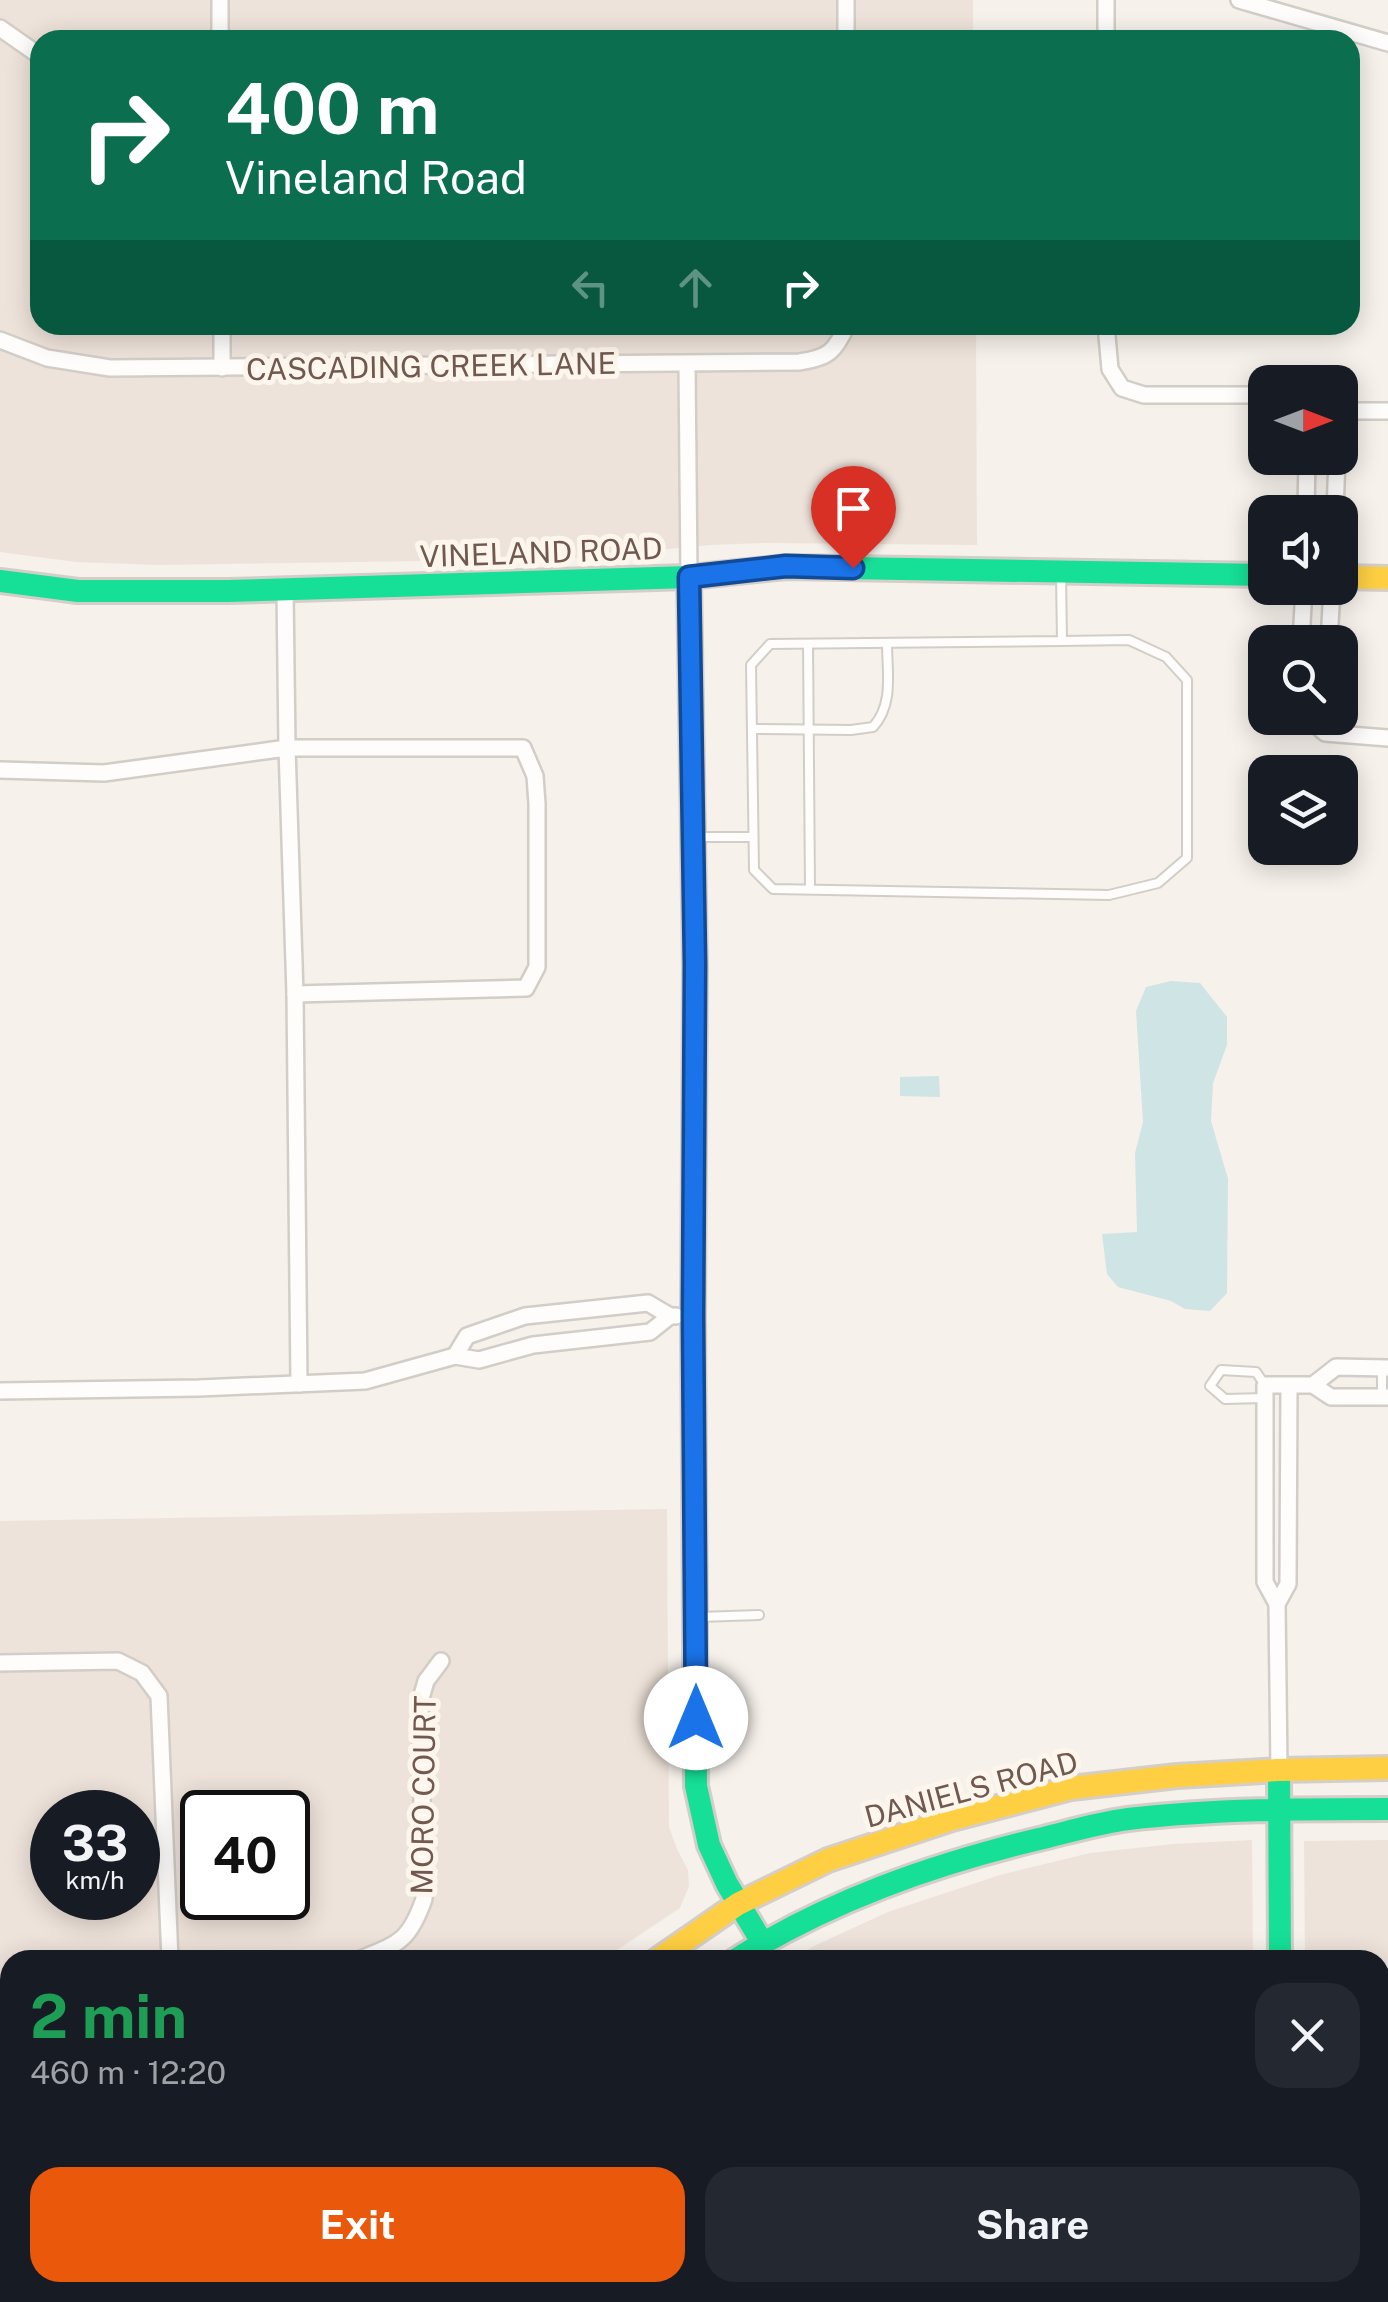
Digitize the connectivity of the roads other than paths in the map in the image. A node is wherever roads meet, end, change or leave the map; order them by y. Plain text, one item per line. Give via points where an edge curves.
1 (220, 0) edge
2 (846, 0) edge
3 (1106, 0) edge
4 (1238, 0) edge
5 (0, 28) edge
6 (220, 30) edge
7 (846, 30) edge
8 (1106, 30) edge
9 (1343, 30) edge
10 (1360, 35) edge
11 (1388, 43) edge
12 (30, 49) edge
13 (222, 335) edge
14 (843, 335) edge
15 (1107, 335) edge
16 (0, 340) edge
17 (687, 364) junction
18 (222, 368) junction
19 (1248, 395) edge
20 (1358, 411) edge
21 (1388, 412) edge
22 (1061, 571) junction
23 (1248, 575) edge
24 (689, 577) junction
25 (1358, 577) edge
26 (1388, 578) edge
27 (0, 581) edge
28 (285, 590) junction
29 (1062, 641) junction
30 (887, 643) junction
31 (808, 644) junction
32 (752, 729) junction
33 (808, 730) junction
34 (1342, 735) edge
35 (1388, 738) edge
36 (287, 748) junction
37 (0, 770) edge
38 (692, 837) junction
39 (753, 837) junction
40 (810, 889) junction
41 (295, 994) junction
42 (526, 1316) junction
43 (682, 1316) junction
44 (533, 1345) junction
45 (455, 1356) junction
46 (1385, 1368) edge
47 (299, 1384) junction
48 (1289, 1386) junction
49 (1314, 1386) junction
50 (0, 1390) edge
51 (1265, 1392) junction
52 (1385, 1397) edge
53 (1277, 1604) junction
54 (760, 1615) dead end
55 (695, 1617) junction
56 (441, 1661) dead end
57 (0, 1663) edge
58 (1388, 1768) edge
59 (1279, 1770) junction
60 (1388, 1809) edge
61 (1279, 1810) junction
62 (738, 1904) junction
63 (762, 1942) junction
64 (170, 1950) edge
65 (382, 1950) edge
66 (671, 1950) edge
67 (750, 1950) edge
68 (1280, 1950) edge

1 - 6 street
2 - 7 street
3 - 8 street
4 - 9 street
5 - 12 street
10 - 11 street
13 - 18 street
14 - 17 street, CASCADING CREEK LANE via 821,359
15 - 19 street via 1110,369 1122,388 1144,395
16 - 18 street, CASCADING CREEK LANE via 47,358 110,368
17 - 18 street, CASCADING CREEK LANE
17 - 24 street
20 - 21 street
22 - 23 main road, VINELAND ROAD
22 - 24 main road, VINELAND ROAD via 786,566
22 - 29 lane
24 - 28 main road, VINELAND ROAD
24 - 38 main road
25 - 26 main road
27 - 28 main road, VINELAND ROAD via 78,591
28 - 36 street
29 - 30 lane
29 - 40 lane via 1129,640 1166,657 1186,680 1187,858 1158,882 1109,895
30 - 31 lane
30 - 33 lane via 884,716 874,727
31 - 32 lane via 770,644 751,665
31 - 33 lane
32 - 33 lane
32 - 39 lane
33 - 40 lane
34 - 35 street
36 - 37 street via 104,773
36 - 41 street
36 - 41 street via 522,748 538,804 537,967 526,988
38 - 39 lane
38 - 43 main road via 695,964
39 - 40 lane via 754,870 773,889
41 - 47 street
42 - 43 street via 648,1302
42 - 44 street
42 - 45 street via 468,1336
43 - 44 street via 650,1332
43 - 55 main road
44 - 45 street via 480,1360
45 - 47 street via 366,1381
46 - 49 street via 1336,1367
46 - 52 lane
47 - 50 street
48 - 49 street
48 - 51 street
48 - 53 street via 1288,1584
49 - 52 street via 1332,1397
51 - 51 lane via 1256,1372 1221,1370 1210,1386 1225,1399
51 - 53 street via 1265,1582
53 - 59 street
54 - 55 lane
55 - 62 main road via 696,1786 709,1845
56 - 65 street, MORO COURT via 420,1702 424,1898 416,1923
57 - 64 street via 118,1661 142,1673 159,1696
58 - 59 main road, DANIELS ROAD
59 - 61 main road
59 - 62 main road, DANIELS ROAD via 1071,1788 828,1860
60 - 61 main road
61 - 63 main road via 1125,1819 997,1848 876,1886
61 - 68 main road
62 - 63 main road
62 - 66 main road, DANIELS ROAD
63 - 67 main road

